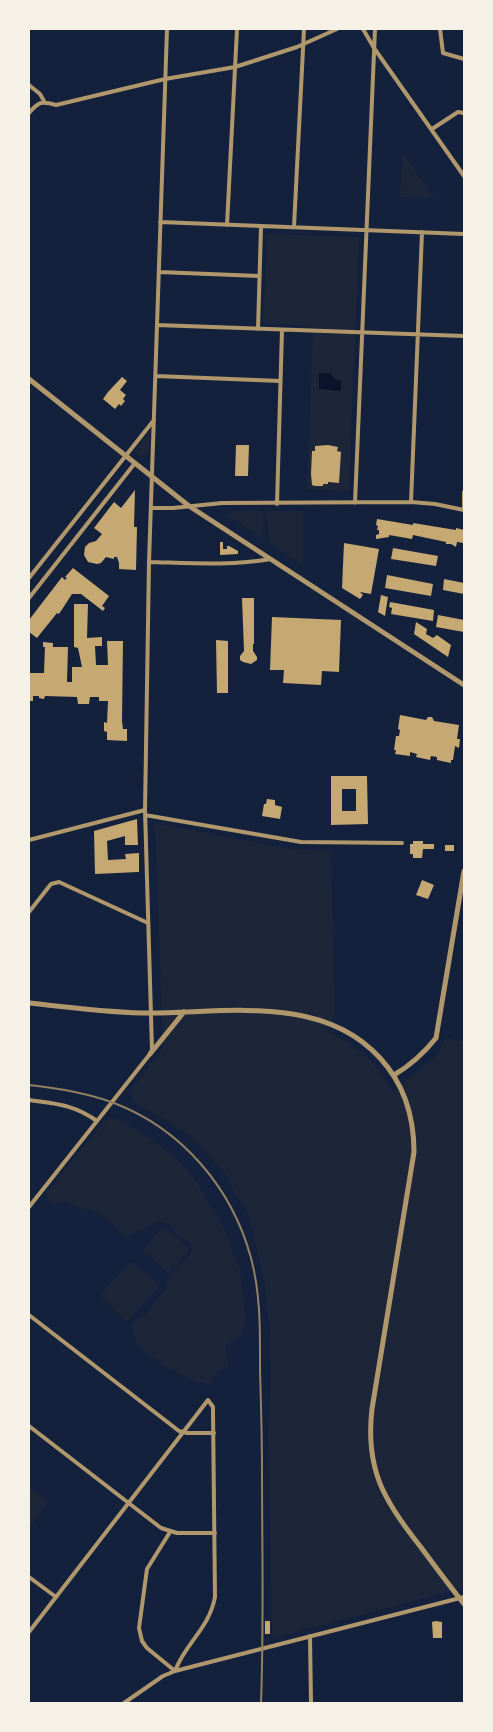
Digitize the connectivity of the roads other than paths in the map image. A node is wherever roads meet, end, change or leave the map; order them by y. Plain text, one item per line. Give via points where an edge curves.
1 (167, 29) edge
2 (236, 29) edge
3 (304, 29) edge
4 (337, 29) edge
5 (363, 29) edge
6 (375, 29) edge
7 (440, 29) edge
8 (303, 43) junction
9 (374, 48) junction
10 (464, 59) edge
11 (235, 67) junction
12 (165, 79) junction
13 (29, 85) edge
14 (44, 101) junction
15 (29, 112) edge
16 (464, 113) edge
17 (432, 129) junction
18 (464, 176) edge
19 (160, 222) junction
20 (227, 225) junction
21 (261, 227) junction
22 (294, 228) junction
23 (366, 230) junction
24 (422, 232) junction
25 (464, 234) edge
26 (159, 272) junction
27 (259, 276) junction
28 (157, 326) junction
29 (258, 329) junction
30 (282, 330) junction
31 (362, 333) junction
32 (418, 334) junction
33 (464, 336) edge
34 (156, 376) junction
35 (29, 379) edge
36 (280, 381) junction
37 (154, 420) junction
38 (125, 455) junction
39 (135, 463) junction
40 (152, 478) junction
41 (464, 492) edge
42 (411, 502) junction
43 (355, 503) junction
44 (277, 504) junction
45 (189, 506) junction
46 (151, 508) junction
47 (464, 510) edge
48 (270, 559) junction
49 (149, 562) junction
50 (29, 578) edge
51 (29, 598) edge
52 (464, 684) edge
53 (145, 810) junction
54 (145, 815) junction
55 (29, 840) edge
56 (402, 842) dead end
57 (464, 871) edge
58 (29, 912) edge
59 (148, 923) junction
60 (29, 1003) edge
61 (184, 1012) junction
62 (150, 1013) junction
63 (150, 1054) junction
64 (394, 1075) junction
65 (29, 1100) edge
66 (97, 1121) junction
67 (29, 1207) edge
68 (29, 1315) edge
69 (29, 1426) edge
70 (183, 1432) junction
71 (214, 1433) junction
72 (129, 1503) junction
73 (170, 1532) junction
74 (215, 1533) junction
75 (29, 1577) edge
76 (56, 1597) junction
77 (462, 1598) edge
78 (464, 1604) edge
79 (29, 1632) edge
80 (310, 1636) junction
81 (175, 1671) junction
82 (124, 1703) edge
83 (311, 1703) edge

1 - 12 street
2 - 11 street
3 - 8 street
4 - 8 street
5 - 9 street
6 - 9 street
7 - 10 street via 442,53
8 - 11 street
8 - 22 street
9 - 17 street
9 - 23 street
11 - 12 street
11 - 20 street
12 - 14 street via 56,105
12 - 19 street
13 - 14 street
14 - 15 street
16 - 17 street via 458,112
17 - 18 street
19 - 20 street
19 - 26 street
20 - 21 street
21 - 22 street
21 - 27 street
22 - 23 street
23 - 24 street
23 - 31 street
24 - 25 street
24 - 32 street
26 - 27 street
26 - 28 street
27 - 29 street
28 - 29 street
28 - 34 street
29 - 30 street
30 - 31 street
30 - 36 street
31 - 32 street
31 - 43 street
32 - 33 street
32 - 42 street
34 - 36 street
34 - 37 street
35 - 38 street
36 - 44 street
37 - 38 street
37 - 40 street
38 - 39 street
38 - 50 street
39 - 40 street
39 - 51 street
40 - 45 street
40 - 46 street
41 - 47 street
42 - 43 street
42 - 47 street
43 - 44 street
44 - 45 street
45 - 46 street
45 - 48 street
46 - 49 street
48 - 49 street via 221,563
48 - 52 street
49 - 53 street
53 - 54 street
53 - 55 street
54 - 56 street via 301,842
54 - 59 street
57 - 64 street via 436,1038 408,1067
58 - 59 street via 51,884 59,882
59 - 62 street
60 - 62 street
61 - 62 street
61 - 63 street
61 - 64 street via 270,1012 321,1020 360,1040
62 - 63 street
63 - 66 street
64 - 77 street via 409,1110 414,1152 372,1410 371,1449 377,1477 389,1504
65 - 66 street via 72,1107
66 - 67 street
68 - 70 street
69 - 72 street
70 - 71 street
70 - 71 street via 208,1400 213,1407
70 - 72 street
71 - 74 street
72 - 73 street
72 - 76 street
73 - 74 street
73 - 81 street via 147,1568 139,1628 147,1648
74 - 81 street via 216,1590 212,1610
75 - 76 street
76 - 79 street
77 - 78 street
77 - 80 street
80 - 81 street
80 - 83 street
81 - 82 street via 162,1676

